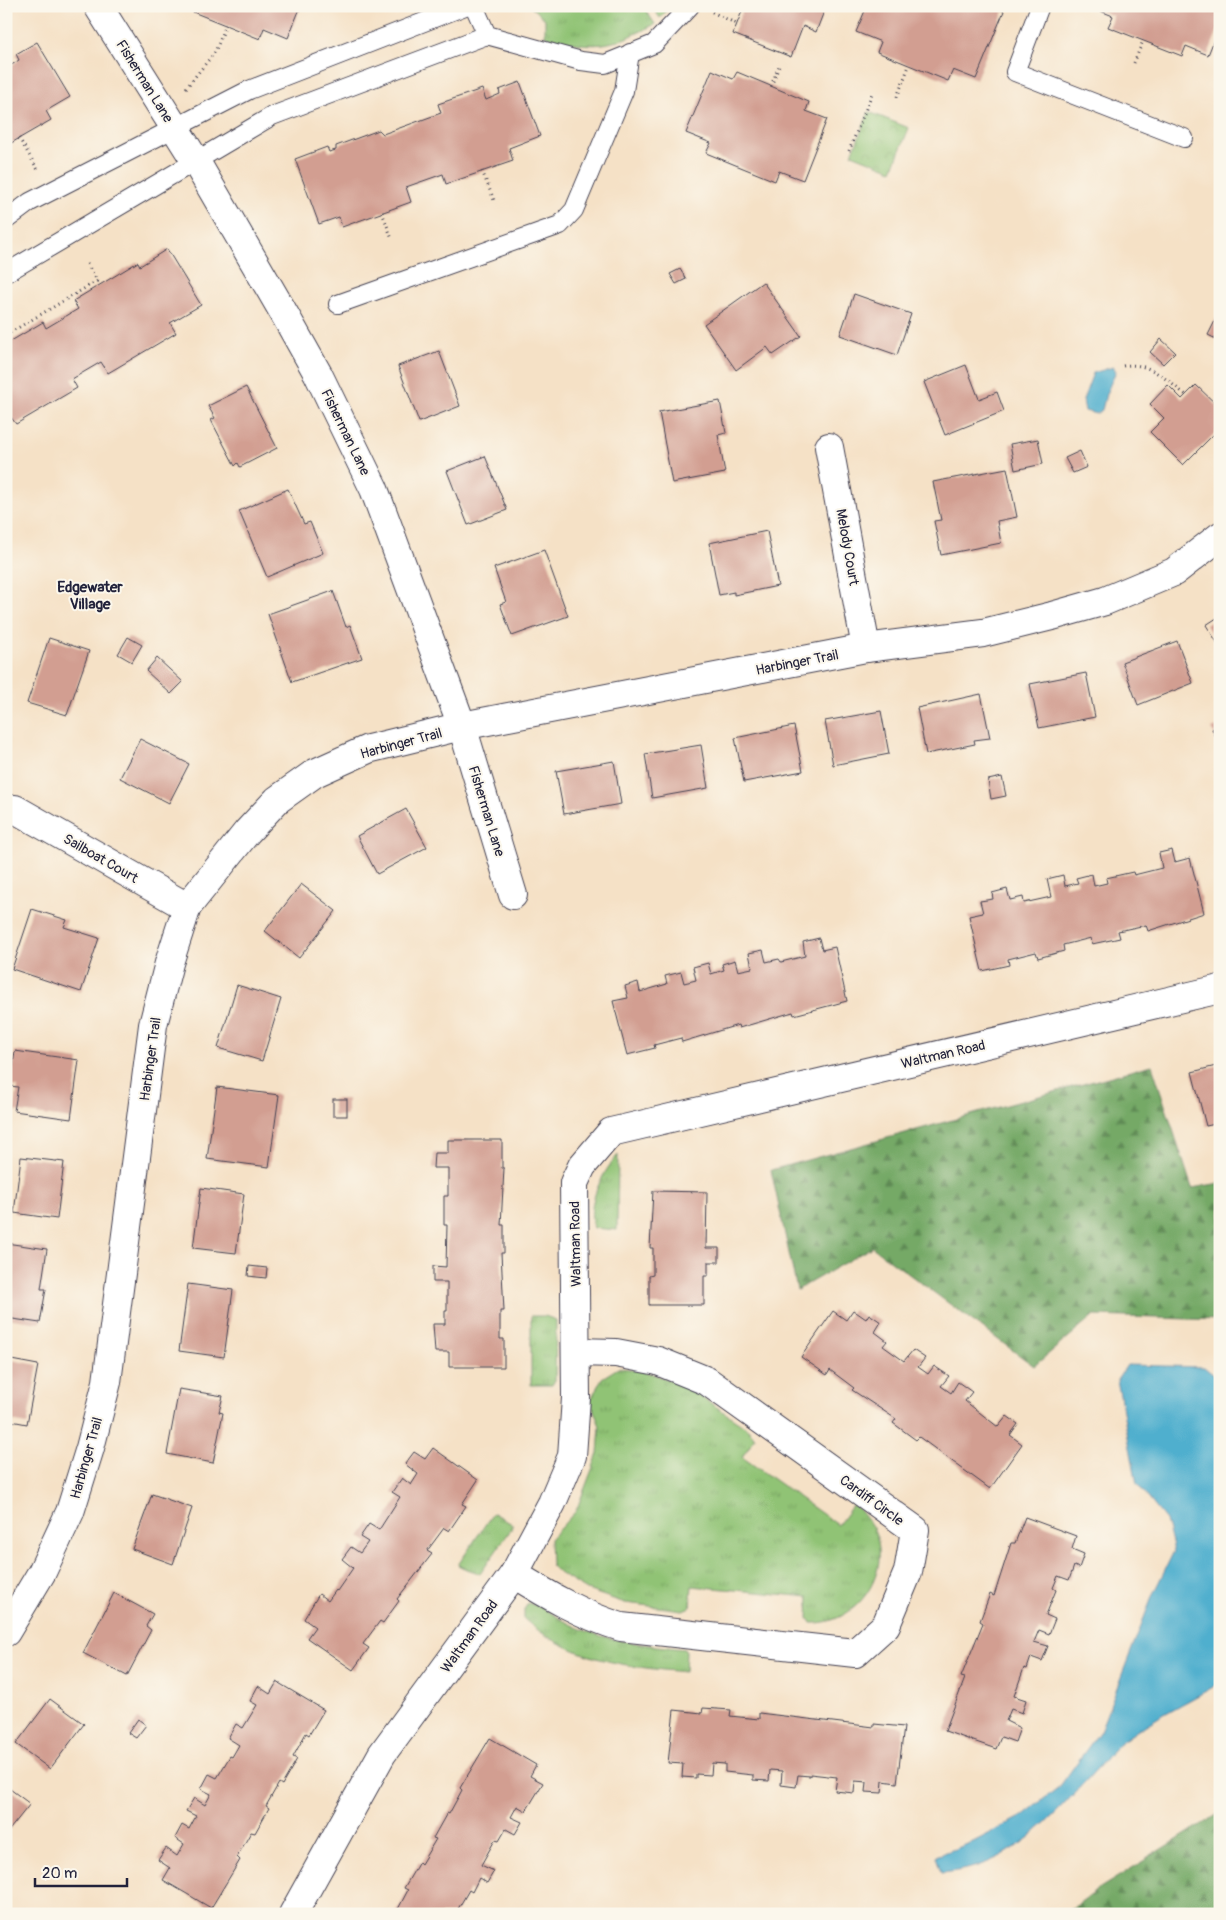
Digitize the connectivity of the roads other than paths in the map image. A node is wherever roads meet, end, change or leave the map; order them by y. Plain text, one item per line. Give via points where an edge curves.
1 (98, 6) edge
2 (465, 6) edge
3 (474, 6) edge
4 (690, 6) edge
5 (1040, 6) edge
6 (487, 35) junction
7 (630, 53) junction
8 (175, 129) junction
9 (1184, 138) dead end
10 (195, 160) junction
11 (6, 220) edge
12 (6, 273) edge
13 (338, 304) dead end
14 (829, 446) dead end
15 (1220, 536) edge
16 (866, 648) junction
17 (462, 726) junction
18 (15, 809) dead end
19 (513, 895) dead end
20 (187, 907) junction
21 (1220, 989) edge
22 (576, 1352) junction
23 (514, 1574) junction
24 (6, 1632) edge
25 (293, 1914) edge

1 - 8 street, Fisherman Lane
2 - 8 lane via 249,90
3 - 6 lane
4 - 7 lane via 654,44
5 - 9 lane via 1015,72
6 - 7 lane via 581,61 605,64
6 - 10 lane via 272,116
7 - 13 lane via 624,91 574,210 560,225
8 - 10 street, Fisherman Lane
8 - 11 lane via 30,202
10 - 12 lane
10 - 17 street, Fisherman Lane via 318,374 374,489
14 - 16 street, Melody Court
15 - 16 street, Harbinger Trail via 1174,572 1105,601 984,633
16 - 17 street, Harbinger Trail
17 - 19 street, Fisherman Lane
17 - 20 street, Harbinger Trail via 368,749 315,773 277,800
18 - 20 street, Sailboat Court
20 - 24 street, Harbinger Trail via 168,963 153,1025 107,1382 70,1512 42,1572
21 - 22 street, Waltman Road via 611,1132 582,1166 574,1183
22 - 23 street, Waltman Road via 572,1456 552,1503
22 - 23 street, Cardiff Circle via 616,1353 658,1361 707,1381 915,1530 908,1572 886,1625 855,1653 621,1627 593,1619
23 - 25 street, Waltman Road via 382,1754

